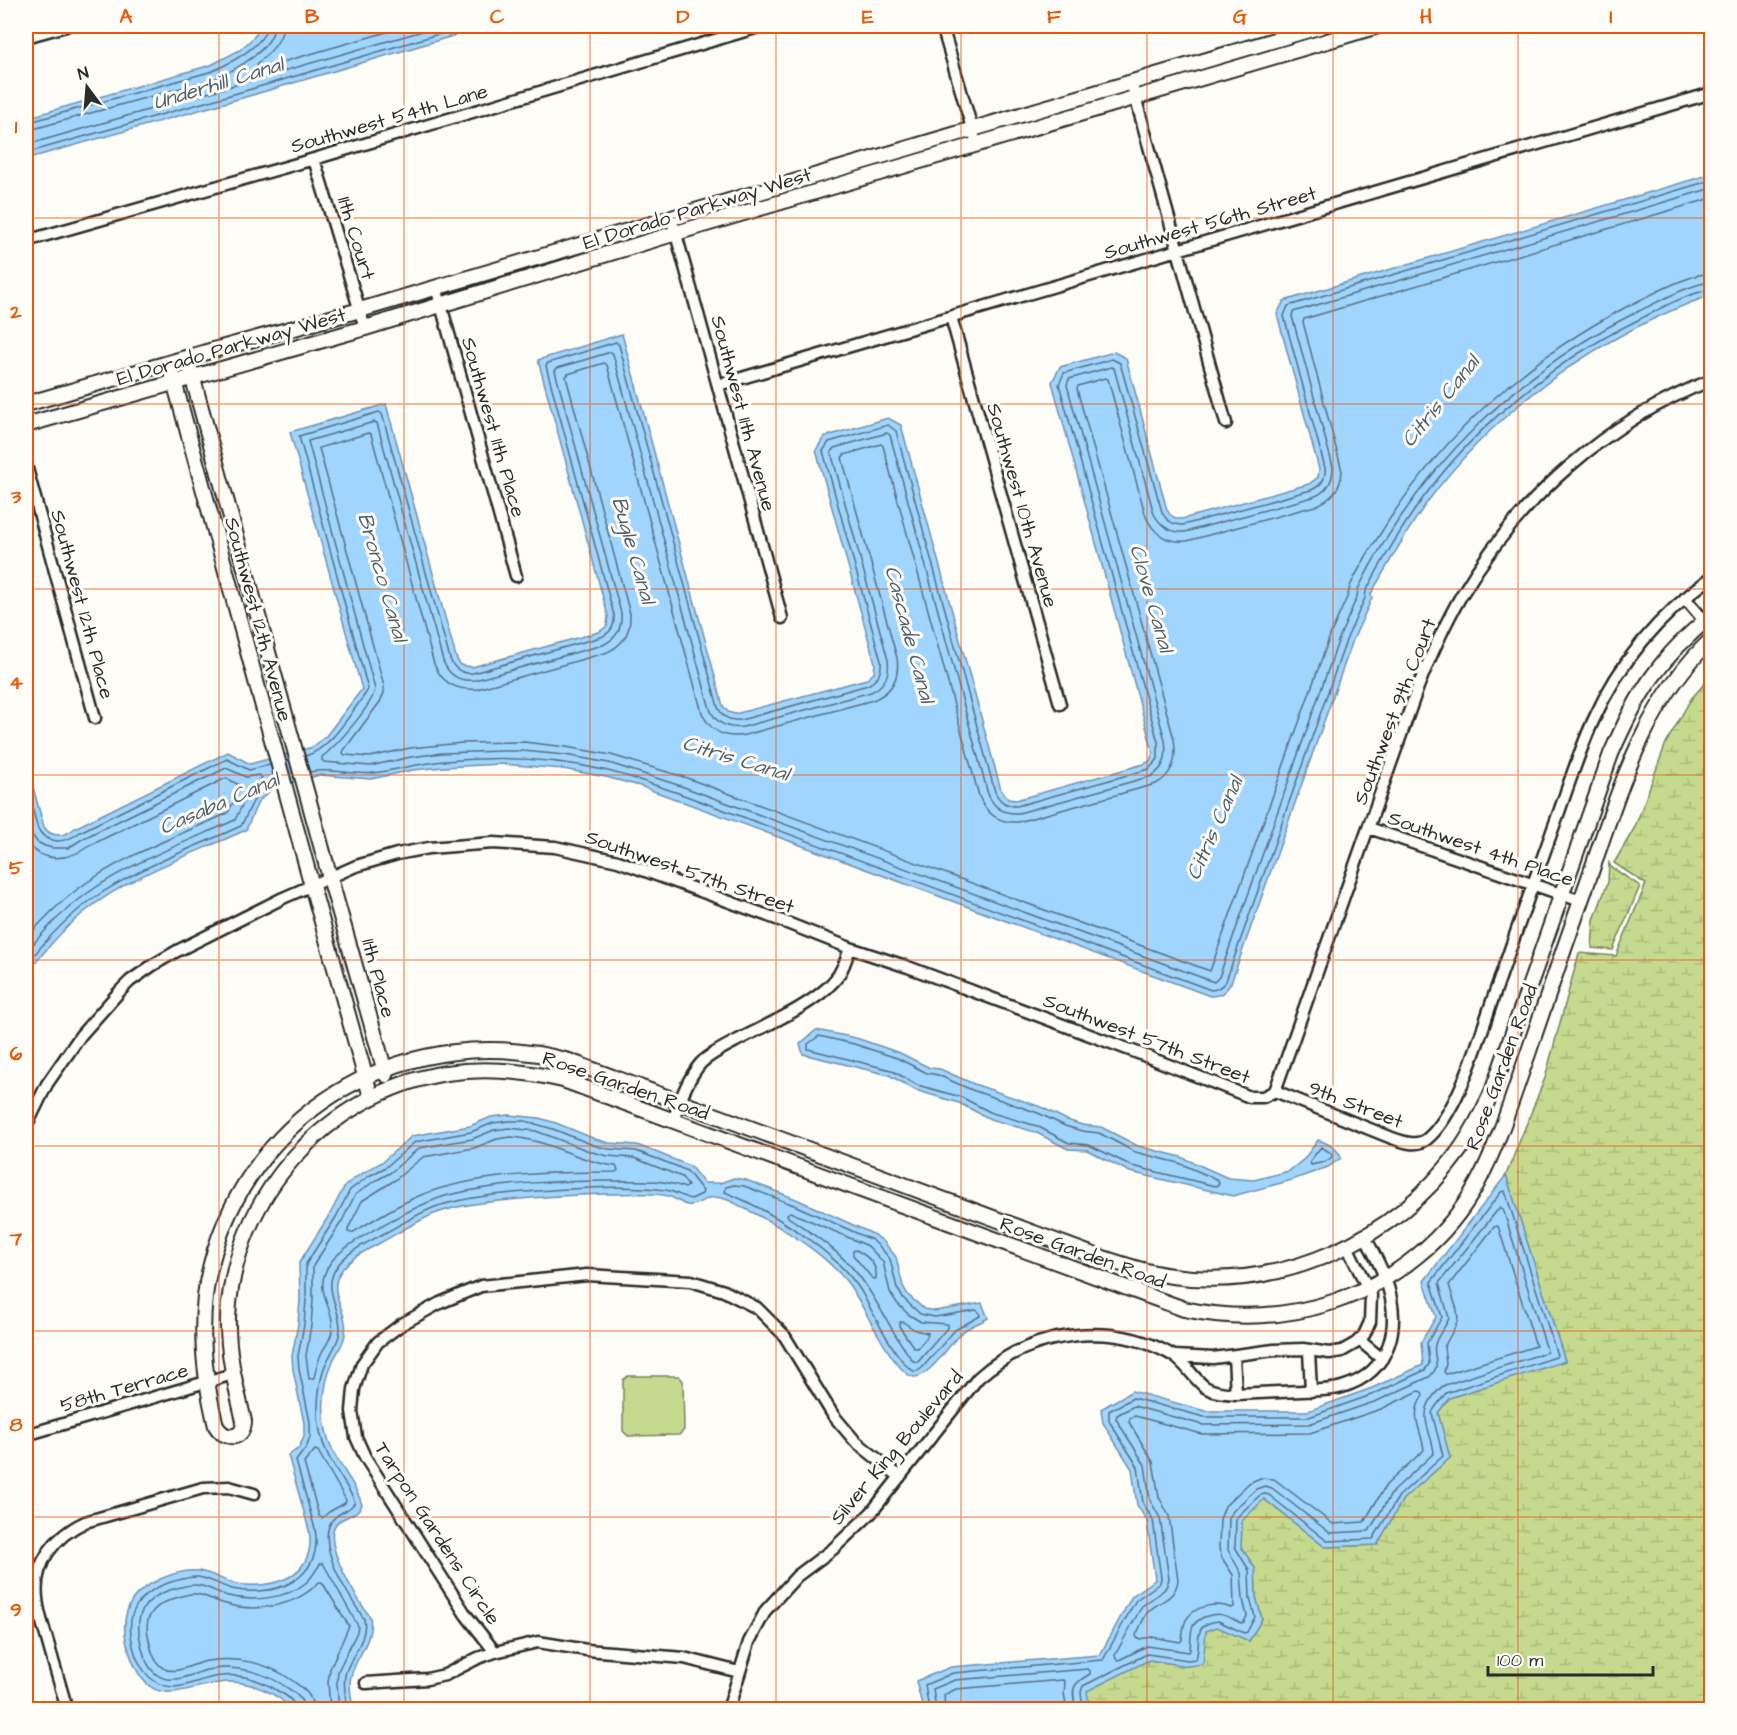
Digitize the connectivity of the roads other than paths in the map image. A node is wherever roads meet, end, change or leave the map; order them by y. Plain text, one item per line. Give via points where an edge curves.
1 (66, 26) edge
2 (762, 26) edge
3 (942, 26) edge
4 (1322, 26) edge
5 (1378, 26) edge
6 (26, 37) edge
7 (1131, 82) junction
8 (1712, 93) edge
9 (1135, 97) junction
10 (972, 129) junction
11 (978, 145) junction
12 (314, 159) junction
13 (672, 218) junction
14 (676, 233) junction
15 (26, 241) edge
16 (1179, 250) junction
17 (436, 287) junction
18 (441, 305) junction
19 (360, 310) junction
20 (951, 317) junction
21 (365, 328) junction
22 (187, 358) junction
23 (168, 363) junction
24 (192, 377) junction
25 (1712, 380) edge
26 (174, 382) junction
27 (718, 385) junction
28 (26, 404) edge
29 (1226, 423) dead end
30 (26, 425) edge
31 (26, 465) edge
32 (516, 576) dead end
33 (1712, 577) edge
34 (1685, 598) junction
35 (782, 618) dead end
36 (1709, 622) edge
37 (1712, 639) edge
38 (1060, 704) dead end
39 (95, 718) dead end
40 (1369, 828) junction
41 (330, 878) junction
42 (1533, 885) junction
43 (312, 886) junction
44 (1562, 894) junction
45 (1581, 901) junction
46 (850, 948) junction
47 (384, 1068) junction
48 (365, 1077) junction
49 (390, 1089) junction
50 (1275, 1091) junction
51 (371, 1097) junction
52 (680, 1102) junction
53 (673, 1121) junction
54 (26, 1127) edge
55 (1425, 1141) joint
56 (1365, 1237) junction
57 (1347, 1246) junction
58 (1385, 1278) junction
59 (1367, 1288) junction
60 (1359, 1340) junction
61 (1309, 1351) junction
62 (1174, 1356) junction
63 (1234, 1356) junction
64 (1382, 1359) junction
65 (233, 1374) junction
66 (207, 1381) junction
67 (1311, 1391) junction
68 (1236, 1394) junction
69 (26, 1435) edge
70 (900, 1477) junction
71 (254, 1494) dead end
72 (495, 1652) junction
73 (739, 1672) junction
74 (366, 1683) dead end
75 (67, 1710) edge
76 (728, 1710) edge

1 - 6 street
2 - 12 street, Southwest 54th Lane
3 - 10 street
4 - 7 street, El Dorado Parkway West
5 - 9 street, El Dorado Parkway West
7 - 9 street
7 - 10 street, El Dorado Parkway West
8 - 16 street, Southwest 56th Street
9 - 11 street, El Dorado Parkway West
9 - 16 street
10 - 11 street
10 - 13 street, El Dorado Parkway West
11 - 14 street, El Dorado Parkway West
12 - 15 street, Southwest 54th Lane
12 - 19 street, 11th Court
13 - 14 street, Southwest 11th Avenue
13 - 17 street, El Dorado Parkway West
14 - 18 street, El Dorado Parkway West
14 - 27 street, Southwest 11th Avenue
16 - 20 street, Southwest 56th Street
16 - 29 street
17 - 18 street, Southwest 11th Place
17 - 19 street, El Dorado Parkway West
18 - 21 street, El Dorado Parkway West
18 - 32 street, Southwest 11th Place
19 - 21 street, 11th Court
19 - 22 street, El Dorado Parkway West
20 - 27 street, Southwest 56th Street
20 - 38 street, Southwest 10th Avenue
21 - 24 street, El Dorado Parkway West
22 - 23 street, El Dorado Parkway West
22 - 24 street, Southwest 12th Avenue
23 - 26 street, Southwest 12th Avenue
23 - 28 street, El Dorado Parkway West
24 - 26 street, El Dorado Parkway West
24 - 41 street, Southwest 12th Avenue
25 - 40 street, Southwest 9th Court via 1652,408 1572,463 1498,542 1461,596 1434,648
26 - 30 street, El Dorado Parkway West
26 - 43 street, Southwest 12th Avenue
27 - 35 street, Southwest 11th Avenue
31 - 39 street, Southwest 12th Place
33 - 34 street, Rose Garden Road
34 - 36 street
34 - 42 street, Rose Garden Road via 1646,636 1603,700
36 - 44 street, Rose Garden Road via 1663,662 1630,711
37 - 45 street, Rose Garden Road via 1688,663 1644,732
40 - 42 street, Southwest 4th Place
40 - 50 street, Southwest 9th Court
41 - 43 street, Southwest 57th Street
41 - 46 street, Southwest 57th Street via 356,866 429,848 493,843 555,847 618,861
41 - 47 street, 11th Place
42 - 44 street, Southwest 4th Place
42 - 55 street, Rose Garden Road via 1461,1085 1442,1122
43 - 48 street, 11th Place
43 - 54 street, Southwest 57th Street via 177,951 130,981 81,1035 47,1084
44 - 45 street, Southwest 4th Place
44 - 56 street, Rose Garden Road via 1492,1092 1472,1132 1446,1169 1417,1199
45 - 58 street, Rose Garden Road via 1478,1182 1443,1231 1410,1262
46 - 50 street, Southwest 57th Street via 1250,1097 1263,1097
46 - 52 street via 844,966 820,993 703,1062
47 - 48 street, Rose Garden Road
47 - 49 street, 11th Place
47 - 52 street, Rose Garden Road via 442,1053 519,1051 569,1061
48 - 51 street, 11th Place
48 - 66 street, Rose Garden Road via 325,1099 292,1126 239,1193 207,1282 203,1328
49 - 51 street, Rose Garden Road
49 - 53 street, Rose Garden Road via 448,1073 515,1071 563,1080
50 - 55 street, 9th Street via 1392,1138 1411,1144
51 - 65 street, Rose Garden Road via 339,1116 304,1145 283,1168 255,1212 240,1251 229,1301
52 - 53 street
52 - 57 street, Rose Garden Road via 1088,1253 1147,1271 1197,1278 1243,1277 1291,1268
53 - 59 street, Rose Garden Road via 1184,1309 1228,1316 1274,1316 1318,1307
56 - 57 street, Rose Garden Road
56 - 58 street, Silver King Boulevard
57 - 59 street
58 - 59 street, Rose Garden Road
58 - 64 street, Silver King Boulevard via 1393,1324
59 - 60 street via 1371,1295 1370,1322
60 - 61 street, Silver King Boulevard via 1342,1351
60 - 64 street
61 - 63 street, Silver King Boulevard via 1274,1350
61 - 67 street
62 - 63 street, Silver King Boulevard
62 - 68 street, Silver King Boulevard via 1205,1387
62 - 70 street, Silver King Boulevard via 1138,1340 1103,1335 1066,1336 1026,1347 978,1378
63 - 68 street
64 - 67 street, Silver King Boulevard via 1357,1381
65 - 66 street, 58th Terrace
65 - 66 street, Rose Garden Road via 244,1421 244,1428 234,1436 224,1435 216,1426
66 - 69 street, 58th Terrace
67 - 68 street, Silver King Boulevard
70 - 72 street, Tarpon Gardens Circle via 855,1441 833,1415 784,1335 757,1308 724,1291 692,1281 587,1275 481,1286 440,1303 378,1342 362,1364 351,1411 364,1456 466,1615
70 - 73 street, Silver King Boulevard via 871,1513 797,1576 766,1610
71 - 75 street via 229,1487 194,1490 86,1522 54,1544 38,1577 36,1595
72 - 73 street, Tarpon Gardens Circle via 538,1642 684,1658
72 - 74 street, Tarpon Gardens Circle via 436,1677
73 - 76 street, Silver King Boulevard

